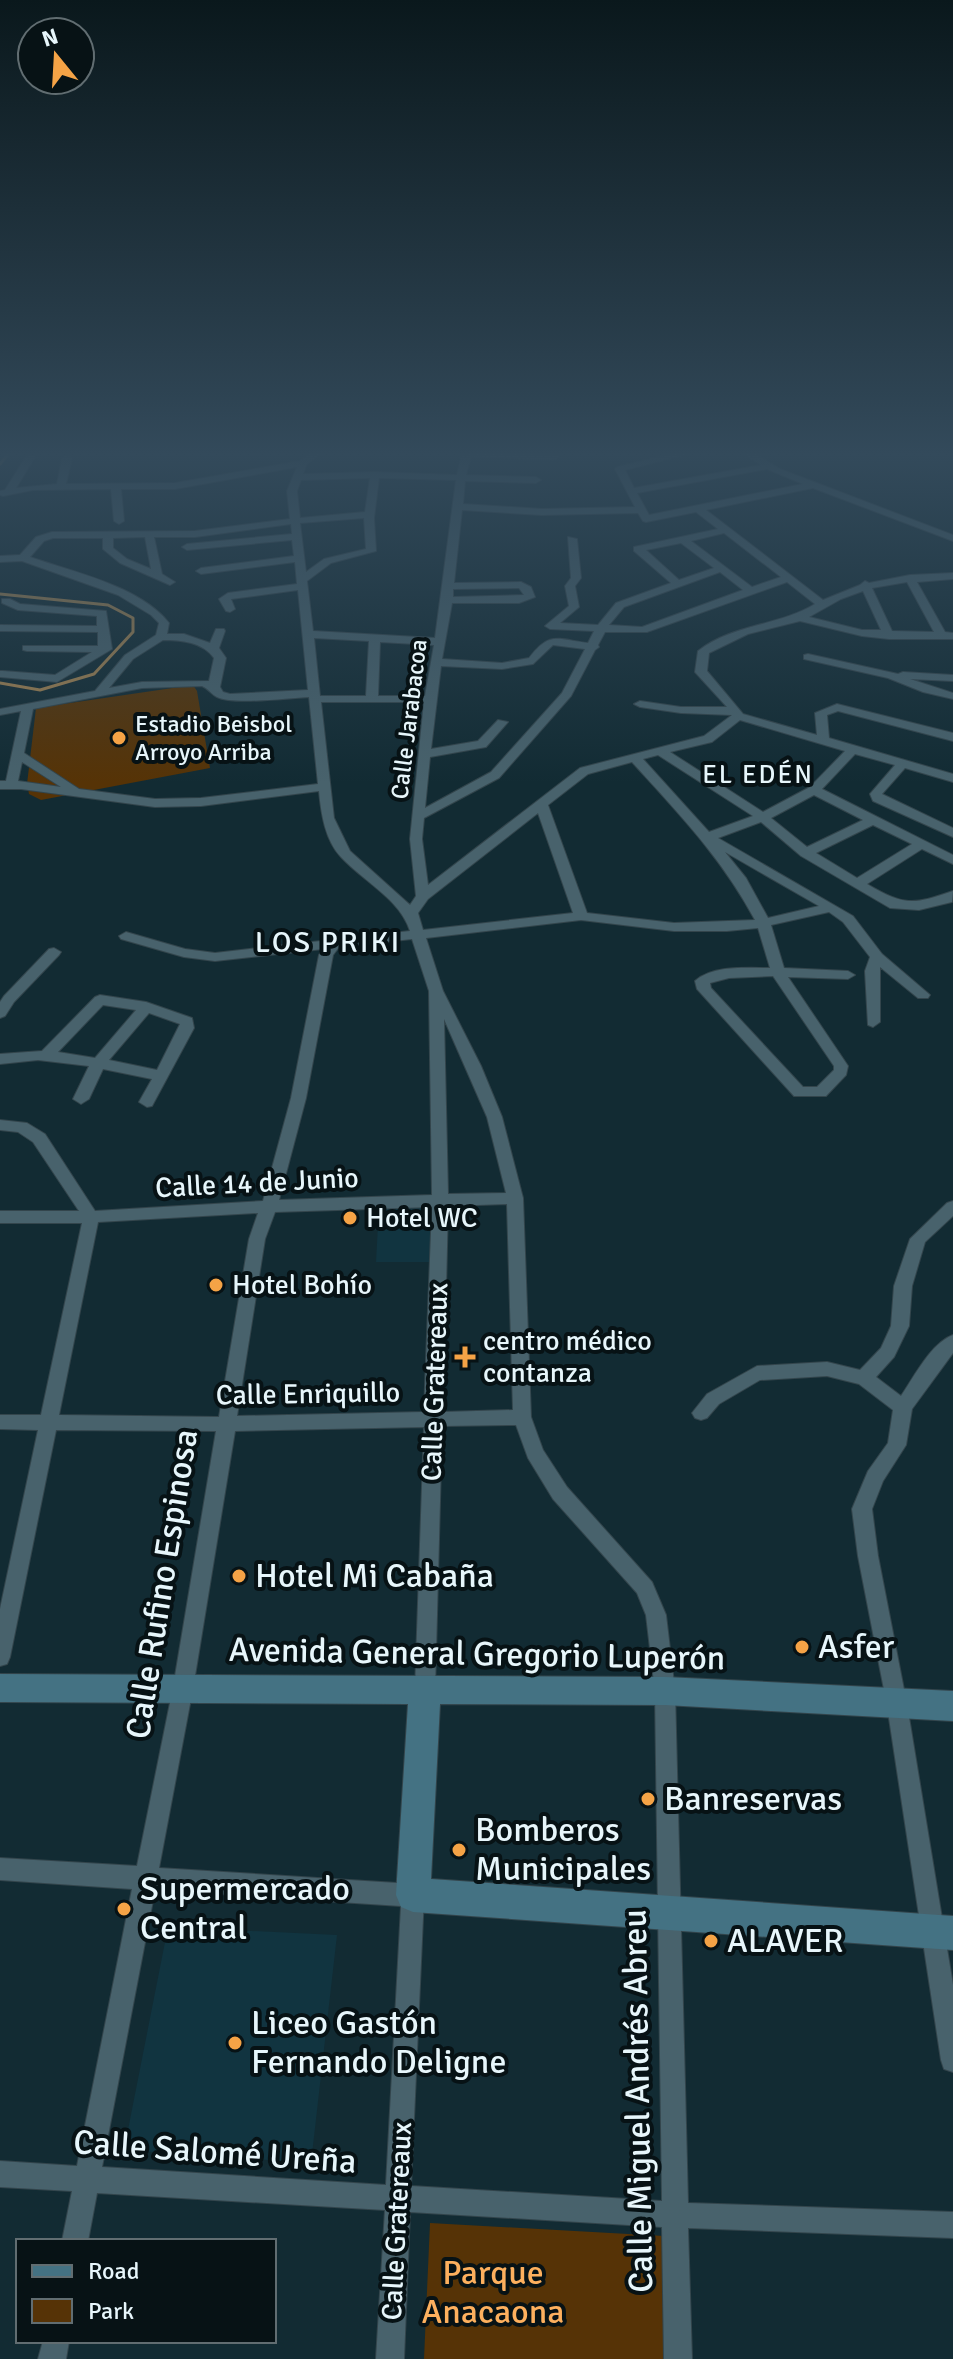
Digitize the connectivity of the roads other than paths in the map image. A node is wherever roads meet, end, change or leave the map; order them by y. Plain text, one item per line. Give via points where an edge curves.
1 (29, 563) edge
2 (124, 563) edge
3 (155, 563) edge
4 (261, 563) edge
5 (300, 563) edge
6 (326, 563) edge
7 (451, 563) edge
8 (574, 563) edge
9 (654, 563) edge
10 (715, 563) edge
11 (769, 563) edge
12 (722, 568) junction
13 (201, 571) dead end
14 (157, 574) junction
15 (953, 576) edge
16 (73, 578) junction
17 (788, 578) junction
18 (910, 578) junction
19 (170, 582) dead end
20 (303, 582) junction
21 (678, 584) junction
22 (865, 584) junction
23 (449, 586) junction
24 (65, 591) dead end
25 (752, 592) junction
26 (447, 600) junction
27 (6, 601) dead end
28 (821, 603) junction
29 (230, 609) dead end
30 (800, 618) junction
31 (34, 627) junction
32 (0, 628) edge
33 (105, 629) junction
34 (600, 630) junction
35 (220, 631) dead end
36 (308, 634) junction
37 (889, 636) junction
38 (948, 636) edge
39 (161, 637) junction
40 (375, 638) junction
41 (441, 642) junction
42 (594, 647) junction
43 (27, 648) junction
44 (213, 648) junction
45 (104, 649) junction
46 (129, 657) junction
47 (808, 657) dead end
48 (437, 662) junction
49 (3, 674) dead end
50 (891, 675) junction
51 (18, 676) junction
52 (953, 678) edge
53 (214, 687) junction
54 (98, 694) junction
55 (314, 696) junction
56 (953, 696) edge
57 (372, 699) junction
58 (430, 699) junction
59 (640, 704) dead end
60 (28, 707) junction
61 (0, 712) edge
62 (737, 714) junction
63 (502, 722) dead end
64 (953, 737) edge
65 (823, 741) junction
66 (853, 749) junction
67 (661, 752) junction
68 (18, 754) junction
69 (425, 754) junction
70 (635, 758) junction
71 (902, 764) junction
72 (953, 778) edge
73 (6, 785) edge
74 (323, 787) junction
75 (814, 790) junction
76 (81, 794) junction
77 (542, 805) junction
78 (419, 816) junction
79 (763, 817) junction
80 (872, 820) junction
81 (953, 833) edge
82 (707, 837) junction
83 (921, 844) junction
84 (806, 853) junction
85 (953, 860) edge
86 (857, 884) junction
87 (953, 895) edge
88 (423, 896) junction
89 (831, 907) junction
90 (411, 913) junction
91 (581, 916) junction
92 (764, 923) junction
93 (418, 934) junction
94 (126, 936) dead end
95 (334, 944) junction
96 (54, 952) dead end
97 (877, 957) junction
98 (778, 973) junction
99 (848, 975) dead end
100 (436, 991) junction
101 (923, 995) dead end
102 (146, 1007) junction
103 (0, 1013) edge
104 (873, 1022) dead end
105 (47, 1055) junction
106 (0, 1059) edge
107 (97, 1065) junction
108 (162, 1076) junction
109 (81, 1099) dead end
110 (147, 1102) dead end
111 (0, 1125) edge
112 (515, 1198) junction
113 (440, 1202) junction
114 (270, 1206) junction
115 (953, 1207) edge
116 (0, 1217) edge
117 (91, 1217) junction
118 (953, 1342) edge
119 (864, 1378) junction
120 (903, 1407) junction
121 (701, 1413) dead end
122 (522, 1417) junction
123 (434, 1419) junction
124 (47, 1421) junction
125 (0, 1422) edge
126 (225, 1424) junction
127 (0, 1657) edge
128 (0, 1688) edge
129 (183, 1688) junction
130 (425, 1690) junction
131 (665, 1691) junction
132 (897, 1705) junction
133 (953, 1706) edge
134 (0, 1869) edge
135 (147, 1877) junction
136 (413, 1895) junction
137 (668, 1913) junction
138 (943, 1932) edge
139 (953, 2060) edge
140 (0, 2174) edge
141 (88, 2178) junction
142 (397, 2198) junction
143 (675, 2215) junction
144 (953, 2225) edge
145 (75, 2239) edge
146 (390, 2359) edge
147 (678, 2359) edge

1 - 16 street
2 - 14 street
3 - 14 street
4 - 13 street
5 - 20 street, Calle Gratereaux
6 - 20 street
7 - 23 street, Calle Jarabacoa
8 - 34 street via 576,578 570,586 574,607 550,626
9 - 21 street
10 - 12 street
11 - 17 street
12 - 21 street
12 - 25 street
14 - 19 street
15 - 18 street
16 - 24 street
16 - 39 street via 122,593 155,613 164,623
17 - 25 street
17 - 28 street
18 - 22 street
18 - 38 street
20 - 29 street via 228,596 224,599
20 - 36 street, Calle Gratereaux
21 - 34 street via 620,605
22 - 28 street
22 - 37 street
23 - 26 street, Calle Jarabacoa
23 - 26 street via 521,585 530,597
25 - 34 street via 657,627
26 - 41 street, Calle Jarabacoa
27 - 33 street via 18,607 102,613
28 - 30 street
30 - 37 street
30 - 62 street via 744,632 704,651 701,672
31 - 32 street
31 - 33 street
31 - 43 street
33 - 45 street
34 - 42 street
35 - 44 street
36 - 40 street
36 - 55 street, Calle Gratereaux
37 - 38 street
39 - 44 street via 184,637
39 - 46 street
40 - 41 street
40 - 57 street
41 - 48 street, Calle Jarabacoa
42 - 48 street via 553,642 533,661 510,665
42 - 78 street via 567,694 495,775
43 - 45 street
43 - 51 street
44 - 53 street via 220,658
45 - 46 street
45 - 51 street via 57,679
46 - 54 street
47 - 50 street
48 - 58 street, Calle Jarabacoa
49 - 51 street
50 - 52 street
50 - 56 street
53 - 54 street via 172,683
53 - 55 street via 230,697
54 - 60 street
55 - 57 street
55 - 74 street, Calle Gratereaux
57 - 58 street
58 - 69 street, Calle Jarabacoa
59 - 62 street
60 - 61 street
60 - 68 street
62 - 65 street
62 - 67 street via 708,739
63 - 69 street via 482,744
64 - 65 street via 837,707 821,713
65 - 66 street
66 - 71 street
66 - 75 street
67 - 70 street
67 - 79 street
68 - 73 street
68 - 76 street
69 - 78 street, Calle Jarabacoa
70 - 77 street via 584,771
70 - 82 street
71 - 72 street
71 - 81 street via 875,797
73 - 76 street
74 - 76 street via 201,802 155,803
74 - 90 street, Calle Gratereaux via 328,818 344,853
75 - 79 street
75 - 80 street
77 - 88 street
77 - 91 street
78 - 88 street, Calle Jarabacoa via 416,839
79 - 82 street
79 - 84 street
80 - 83 street
80 - 84 street
82 - 89 street
82 - 92 street via 739,878
83 - 85 street
83 - 86 street
84 - 86 street
86 - 87 street via 895,905 919,906
88 - 90 street
89 - 92 street
89 - 97 street via 848,919
90 - 93 street, Calle Gratereaux
91 - 92 street via 674,927
91 - 93 street
92 - 98 street
93 - 95 street
93 - 100 street, Calle Gratereaux
94 - 95 street via 215,957
95 - 114 street, Calle Rufino Espinosa via 326,955 297,1104
96 - 103 street
97 - 101 street
97 - 104 street via 872,971
98 - 98 street via 726,974 702,981 799,1092 821,1092 841,1066
98 - 99 street
100 - 112 street, Calle Miguel Andrés Abreu via 469,1050 510,1168
100 - 113 street, Calle Gratereaux
102 - 105 street via 100,1000
102 - 107 street
102 - 108 street via 187,1021
105 - 106 street
105 - 107 street
107 - 108 street
107 - 109 street
108 - 110 street
111 - 117 street via 22,1127 39,1138
112 - 113 street, Calle 14 de Junio
112 - 122 street, Calle Miguel Andrés Abreu
113 - 114 street, Calle 14 de Junio
113 - 123 street, Calle Gratereaux
114 - 117 street, Calle 14 de Junio
114 - 126 street, Calle Rufino Espinosa via 257,1239
115 - 119 street via 918,1239 903,1286 900,1326 888,1352
116 - 117 street, Calle 14 de Junio
117 - 124 street
118 - 120 street
119 - 120 street
119 - 121 street via 827,1369 757,1373 713,1399
120 - 132 street via 897,1445 862,1509
122 - 123 street, Calle Enriquillo
122 - 131 street, Calle Miguel Andrés Abreu via 535,1453 560,1493 645,1588 656,1615
123 - 126 street, Calle Enriquillo
123 - 130 street, Calle Gratereaux
124 - 125 street, Calle Enriquillo
124 - 126 street, Calle Enriquillo
124 - 127 street
126 - 129 street, Calle Rufino Espinosa
128 - 129 main road, Avenida General Gregorio Luperón
129 - 130 main road, Avenida General Gregorio Luperón
129 - 135 street, Calle Rufino Espinosa
130 - 131 main road, Avenida General Gregorio Luperón
130 - 136 main road, Calle Gratereaux
131 - 132 main road, Avenida General Gregorio Luperón
131 - 137 street, Calle Miguel Andrés Abreu
132 - 133 main road, Avenida General Gregorio Luperón
132 - 138 street
134 - 135 street
135 - 136 street
135 - 141 street, Calle Rufino Espinosa
136 - 137 main road
136 - 142 street, Calle Gratereaux
137 - 138 main road
137 - 143 street, Calle Miguel Andrés Abreu
138 - 139 street
140 - 141 street, Calle Salomé Ureña
141 - 142 street, Calle Salomé Ureña
141 - 145 street, Calle Rufino Espinosa
142 - 143 street, Calle Salomé Ureña
142 - 146 street, Calle Gratereaux
143 - 144 street, Calle Salomé Ureña
143 - 147 street, Calle Miguel Andrés Abreu

